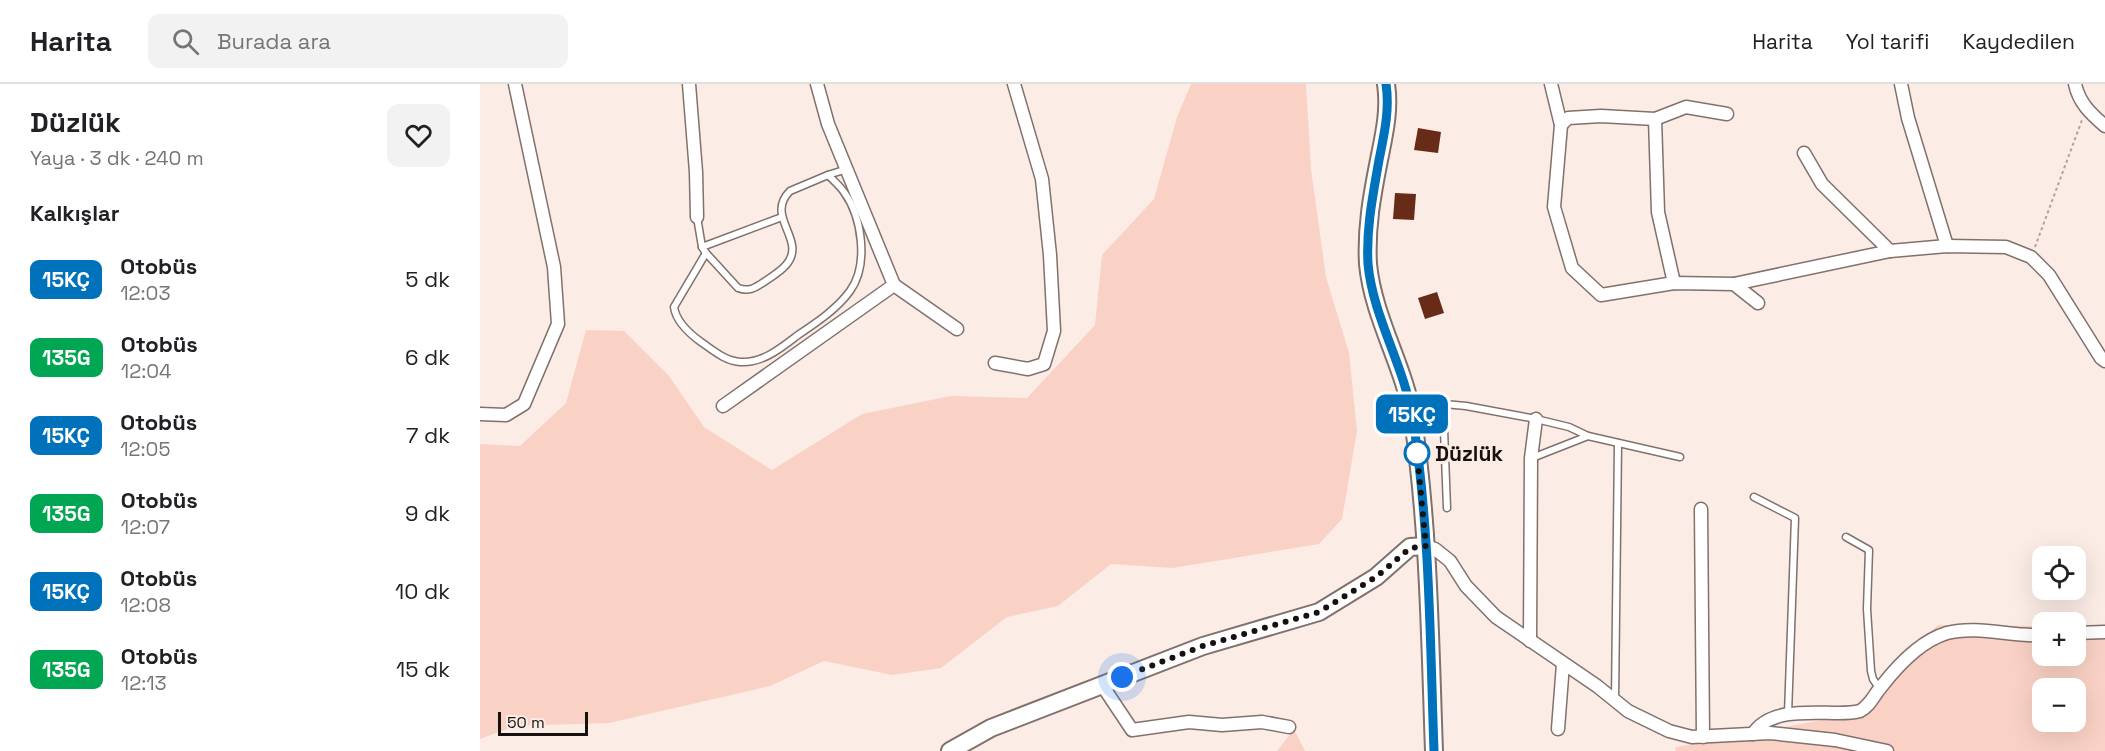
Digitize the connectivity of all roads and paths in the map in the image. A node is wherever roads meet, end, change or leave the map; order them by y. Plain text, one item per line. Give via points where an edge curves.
1 (515, 84) edge
2 (689, 84) edge
3 (817, 84) edge
4 (1014, 84) edge
5 (1386, 84) edge
6 (1551, 84) edge
7 (1901, 84) edge
8 (2075, 84) edge
9 (2086, 108) junction
10 (1727, 114) dead end
11 (1656, 119) junction
12 (1561, 125) junction
13 (2105, 126) edge
14 (1804, 153) dead end
15 (848, 169) junction
16 (828, 175) junction
17 (697, 217) joint
18 (782, 217) junction
19 (1947, 246) junction
20 (704, 250) junction
21 (1890, 252) junction
22 (2031, 257) junction
23 (1674, 283) junction
24 (1734, 284) junction
25 (894, 285) junction
26 (1758, 303) dead end
27 (957, 329) dead end
28 (2105, 361) edge
29 (995, 363) dead end
30 (1408, 400) junction
31 (1443, 403) junction
32 (723, 406) dead end
33 (480, 414) edge
34 (1536, 419) junction
35 (1588, 436) junction
36 (1618, 443) junction
37 (1680, 457) dead end
38 (1531, 458) junction
39 (1754, 497) dead end
40 (1447, 508) dead end
41 (1701, 508) dead end
42 (1846, 537) dead end
43 (1426, 546) junction
44 (2105, 632) edge
45 (2086, 633) edge
46 (2032, 636) edge
47 (1530, 640) junction
48 (1563, 664) junction
49 (1102, 685) junction
50 (1879, 688) junction
51 (1615, 701) junction
52 (1788, 715) junction
53 (1289, 726) dead end
54 (1558, 729) dead end
55 (1753, 734) junction
56 (1702, 737) junction
57 (950, 751) edge
58 (1434, 751) edge
59 (1887, 751) edge

1 - 33 street via 554,267 558,324 524,404 506,415
2 - 17 street
3 - 15 street via 828,124
4 - 29 street via 1042,179 1054,331 1044,364 1029,369
5 - 30 street via 1386,129 1368,223 1369,267 1373,292
6 - 12 street
7 - 19 street
8 - 9 street
9 - 13 street
9 - 22 path
10 - 11 street via 1686,107
11 - 12 street via 1568,118
11 - 23 street via 1658,212
12 - 23 street via 1554,207 1572,268 1601,295
14 - 21 street via 1822,184
15 - 16 lane
15 - 25 street
16 - 18 lane via 790,191 782,201
16 - 20 lane via 848,198 860,236 861,260 856,281 815,324 766,357 744,363 727,360 692,336 677,317 675,307
17 - 20 lane
18 - 20 lane
18 - 20 lane via 793,244 791,258 753,289 743,290 733,284
19 - 21 street
19 - 22 street via 2006,247
21 - 24 street
22 - 28 street via 2049,275
23 - 24 street
24 - 26 street
25 - 27 street
25 - 32 street
30 - 31 lane
30 - 43 street via 1416,439
31 - 34 lane
31 - 40 lane
34 - 35 lane
34 - 38 street
35 - 36 lane
35 - 38 lane
36 - 37 lane
36 - 51 lane
38 - 47 street
39 - 52 lane via 1796,519
41 - 56 street
42 - 50 lane via 1869,550 1871,671
43 - 47 street via 1450,561 1466,586 1497,617
43 - 49 street via 1410,548 1376,577 1319,612 1203,646
43 - 58 street
44 - 45 street
46 - 50 street via 1972,630 1943,635 1923,644
47 - 48 street
48 - 51 street
48 - 54 street
49 - 53 street via 1132,730 1189,722
49 - 57 street via 991,728
50 - 52 street via 1868,705 1858,711
51 - 56 street via 1669,731
52 - 55 street via 1768,720
55 - 56 street
55 - 59 street via 1835,741

